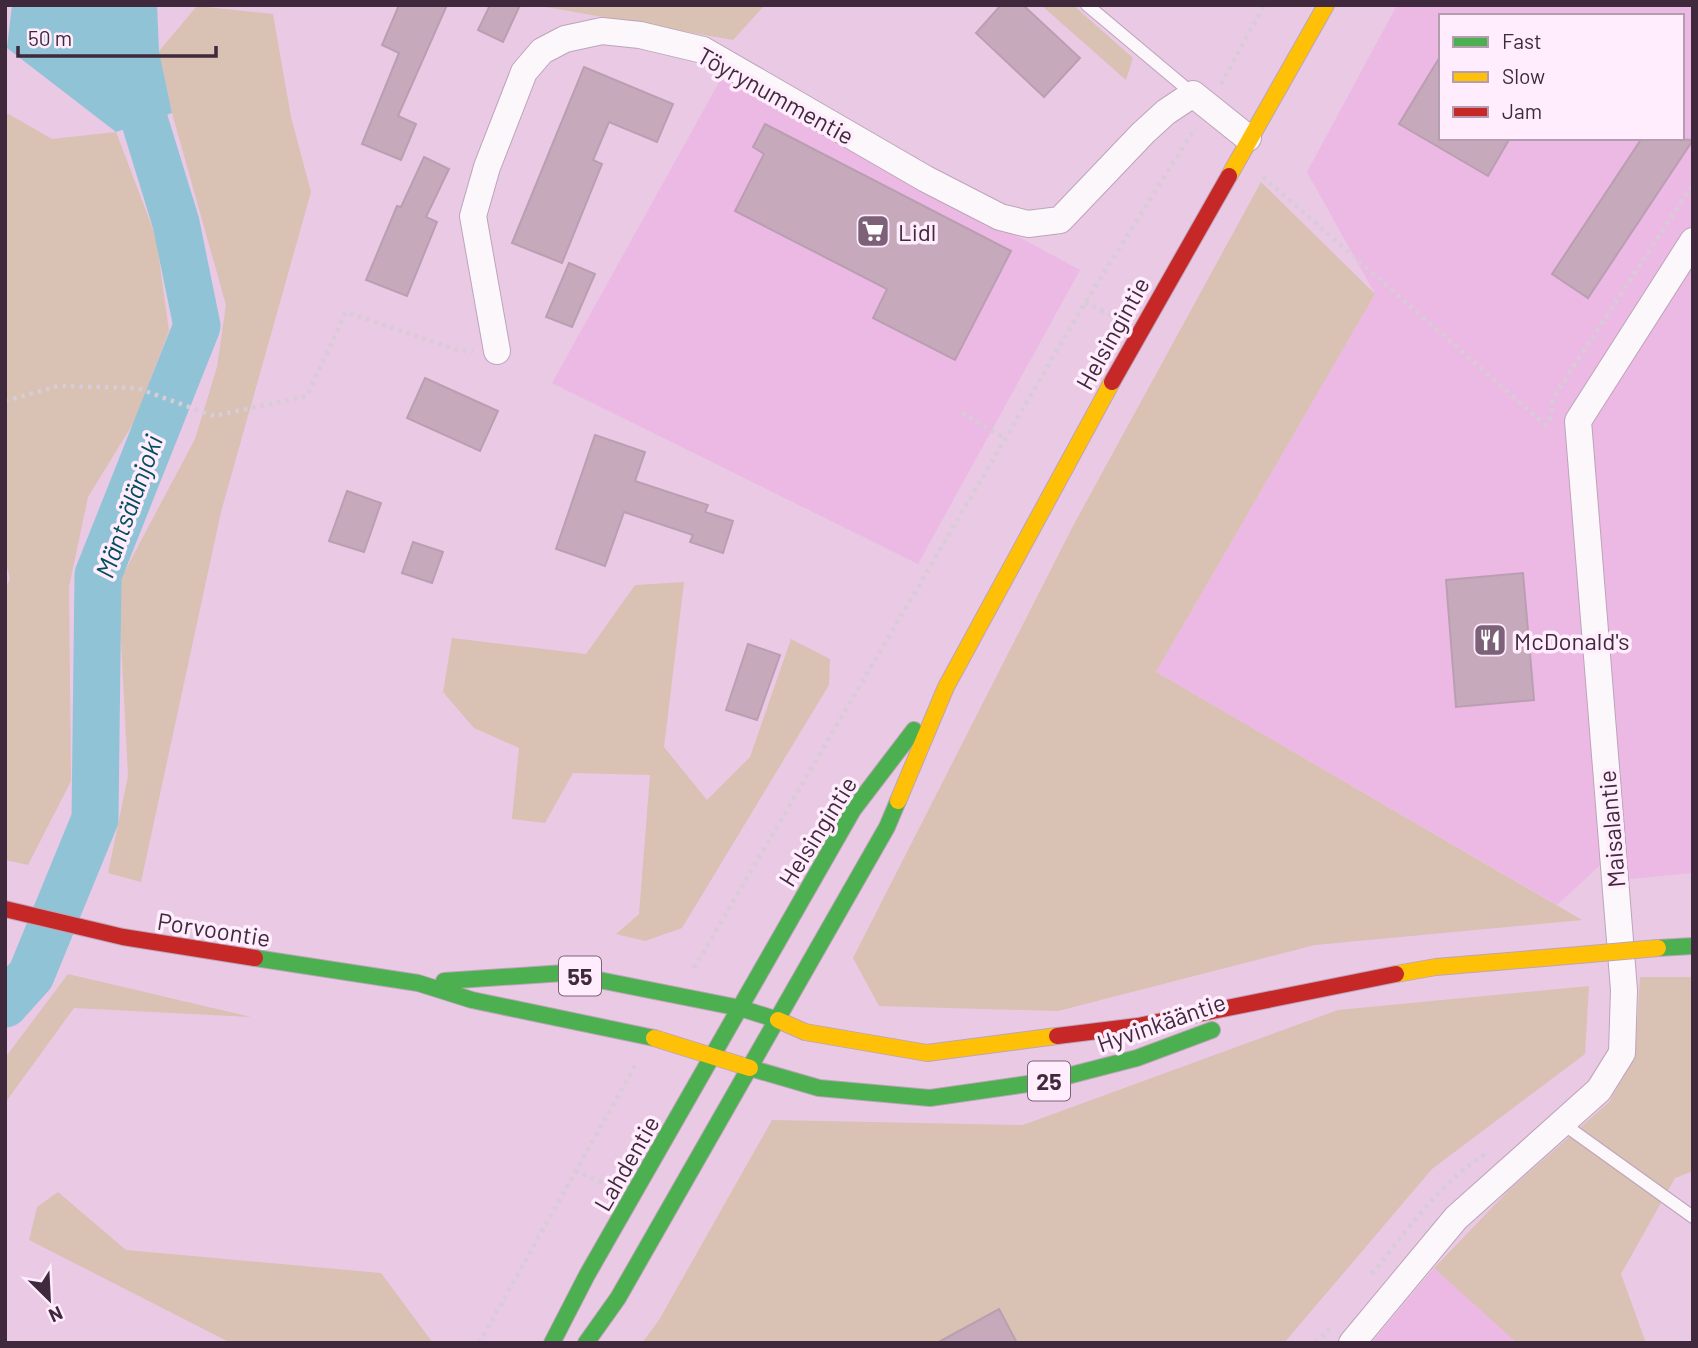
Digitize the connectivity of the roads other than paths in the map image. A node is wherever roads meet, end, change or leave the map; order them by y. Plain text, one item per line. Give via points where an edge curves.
1 (1087, 5) edge
2 (1326, 5) edge
3 (1201, 100) junction
4 (1243, 147) junction
5 (1693, 242) edge
6 (498, 352) road end
7 (946, 687) junction
8 (5, 909) edge
9 (1693, 946) edge
10 (418, 983) junction
11 (1335, 984) junction
12 (740, 1008) junction
13 (778, 1020) junction
14 (715, 1055) junction
15 (750, 1068) junction
16 (1562, 1123) junction
17 (1693, 1217) edge
18 (552, 1343) edge
19 (586, 1343) edge
20 (1352, 1343) edge

1 - 3 lane
2 - 4 main road, Helsingintie
3 - 4 street
3 - 6 street, Töyrynummentie via 1166,112 1060,220 1028,224 1000,217 926,178 703,50 602,31 565,39 542,51 524,72 473,216
4 - 7 main road, Helsingintie via 1080,436
5 - 16 street, Maisalantie via 1578,421 1624,990 1622,1054 1599,1090
7 - 12 main road, Helsingintie via 853,810
7 - 13 main road, Helsingintie via 887,827
8 - 10 main road, Porvoontie / 55 via 123,937
9 - 11 main road, Hyvinkääntie / 25, bridge via 1436,967
10 - 12 main road, Porvoontie / 55 via 564,973
10 - 14 main road, Porvoontie / 55 via 472,1000 652,1037
11 - 13 main road, Hyvinkääntie / 25 via 1138,1026 927,1053 805,1032
11 - 15 main road, Hyvinkääntie / 25 via 1137,1058 1035,1083 930,1098 819,1088
12 - 13 main road, Porvoontie / 55
12 - 14 main road, Lahdentie
13 - 15 main road
14 - 15 main road, Porvoontie / 55
14 - 18 main road, Lahdentie
15 - 19 main road via 618,1298
16 - 17 lane
16 - 20 street, Maisalantie via 1456,1218

